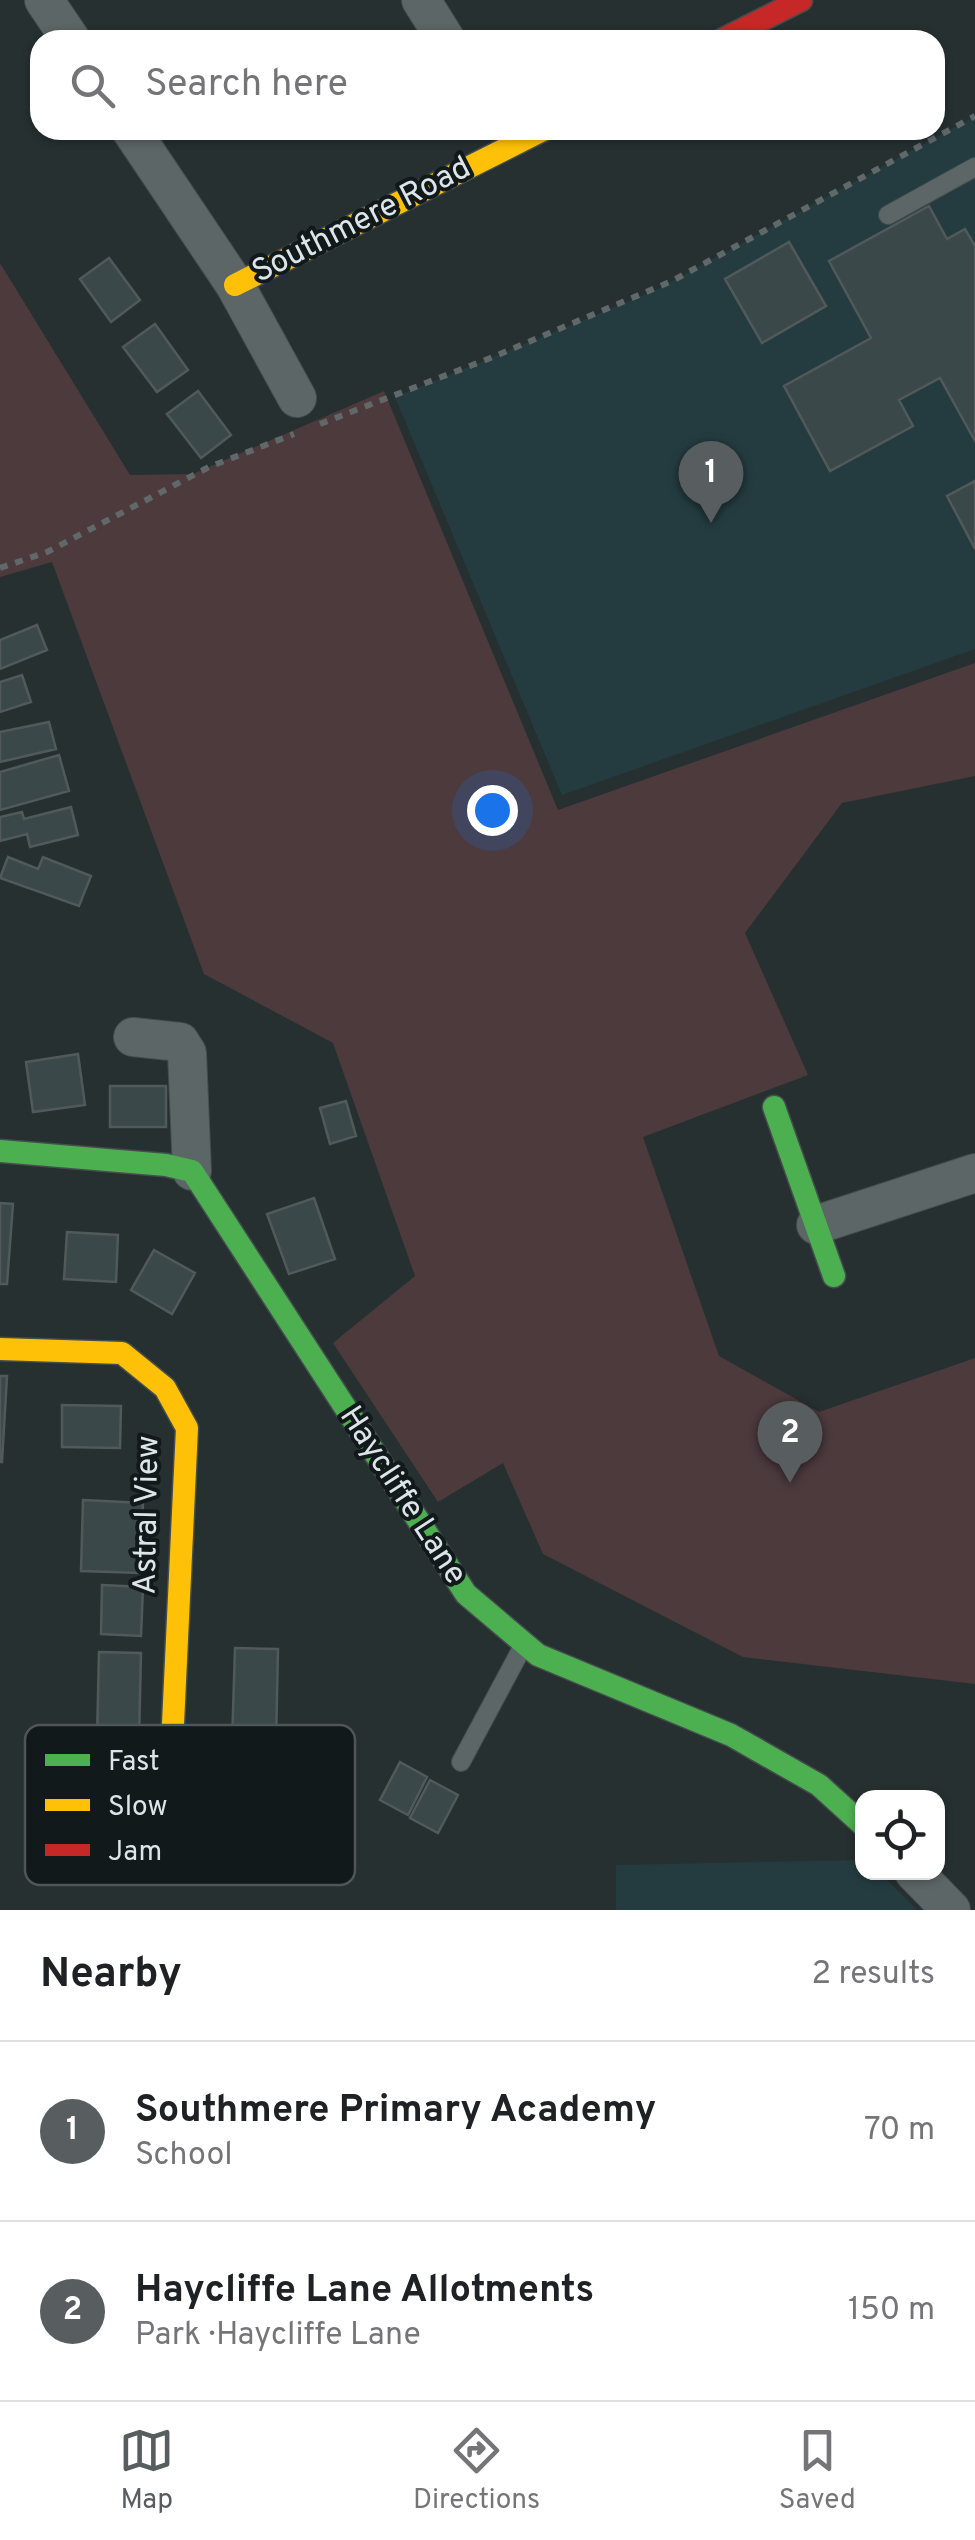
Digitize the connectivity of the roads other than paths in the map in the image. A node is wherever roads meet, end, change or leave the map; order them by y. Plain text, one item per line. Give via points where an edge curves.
1 (44, 0) edge
2 (422, 0) edge
3 (802, 0) edge
4 (64, 30) edge
5 (440, 30) edge
6 (742, 30) edge
7 (139, 140) edge
8 (510, 140) edge
9 (975, 167) edge
10 (888, 215) dead end
11 (235, 285) junction
12 (303, 419) road end
13 (133, 1038) dead end
14 (774, 1106) dead end
15 (0, 1151) edge
16 (192, 1172) junction
17 (975, 1173) edge
18 (816, 1225) junction
19 (834, 1276) dead end
20 (0, 1349) edge
21 (524, 1643) junction
22 (173, 1725) edge
23 (462, 1762) dead end
24 (855, 1818) edge
25 (922, 1880) edge
26 (951, 1910) edge

1 - 4 street
2 - 5 street
3 - 6 street
7 - 11 street, Southmere Road
8 - 11 street, Southmere Road
9 - 10 lane
11 - 12 street, Southmere Road
13 - 16 street via 180,1042 186,1054
14 - 18 street
15 - 16 street
16 - 21 street, Haycliffe Lane via 466,1594
17 - 18 street
18 - 19 street
20 - 22 street, Astral View via 122,1352 165,1388 188,1428
21 - 23 lane
21 - 24 street, Haycliffe Lane via 538,1655 731,1735 819,1786
25 - 26 street

